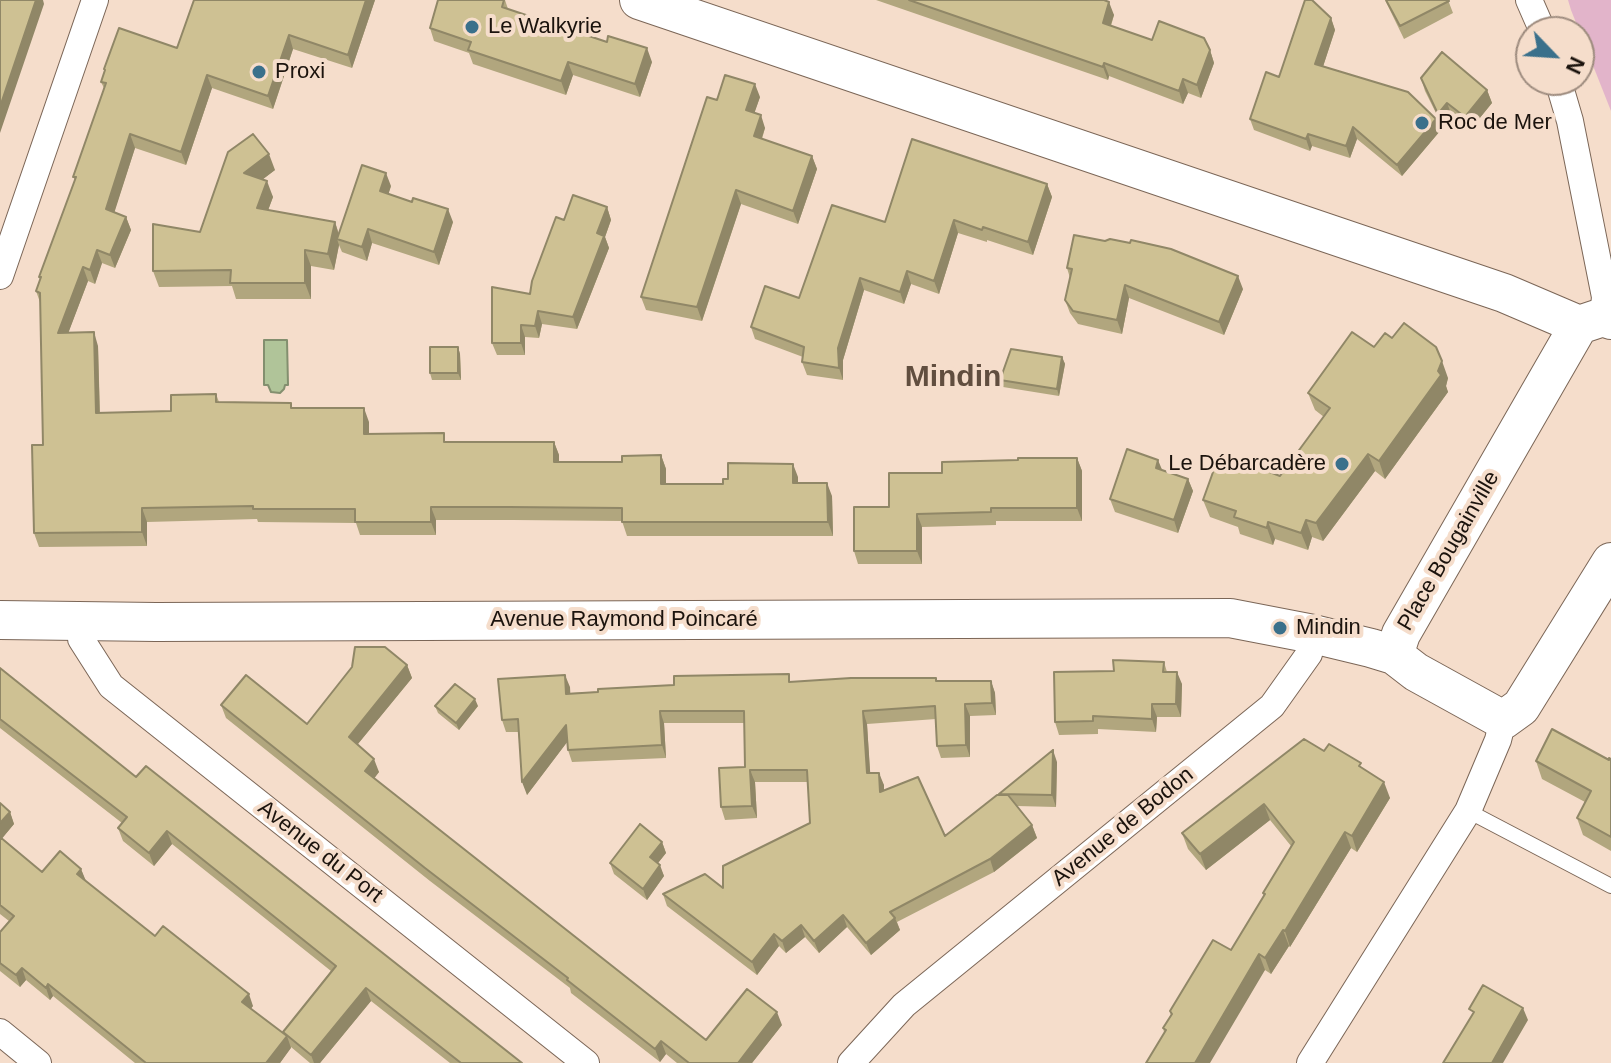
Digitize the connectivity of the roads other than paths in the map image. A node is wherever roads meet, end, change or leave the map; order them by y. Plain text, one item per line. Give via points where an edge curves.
1 (95, 0) edge
2 (639, 0) edge
3 (1563, 96) edge
4 (0, 276) edge
5 (1598, 321) edge
6 (1611, 562) edge
7 (0, 620) edge
8 (81, 622) junction
9 (1313, 634) junction
10 (1394, 655) junction
11 (1503, 720) junction
12 (1468, 811) junction
13 (1611, 886) edge
14 (0, 1032) edge
15 (38, 1063) edge
16 (586, 1063) edge
17 (851, 1063) edge
18 (1310, 1063) edge

1 - 4 street
2 - 5 street
3 - 5 street via 1605,297
5 - 10 street, Place Bougainville via 1401,634
6 - 11 street via 1521,707
7 - 8 street, Avenue Raymond Poincaré
8 - 9 street, Avenue Raymond Poincaré via 1230,618
8 - 16 street, Avenue du Port via 81,639 111,686
9 - 10 street
9 - 17 street, Avenue de Bodon via 1309,654 1272,706 904,1005
10 - 11 street, Place Bougainville
11 - 12 street
12 - 13 lane
12 - 18 street
14 - 15 street

